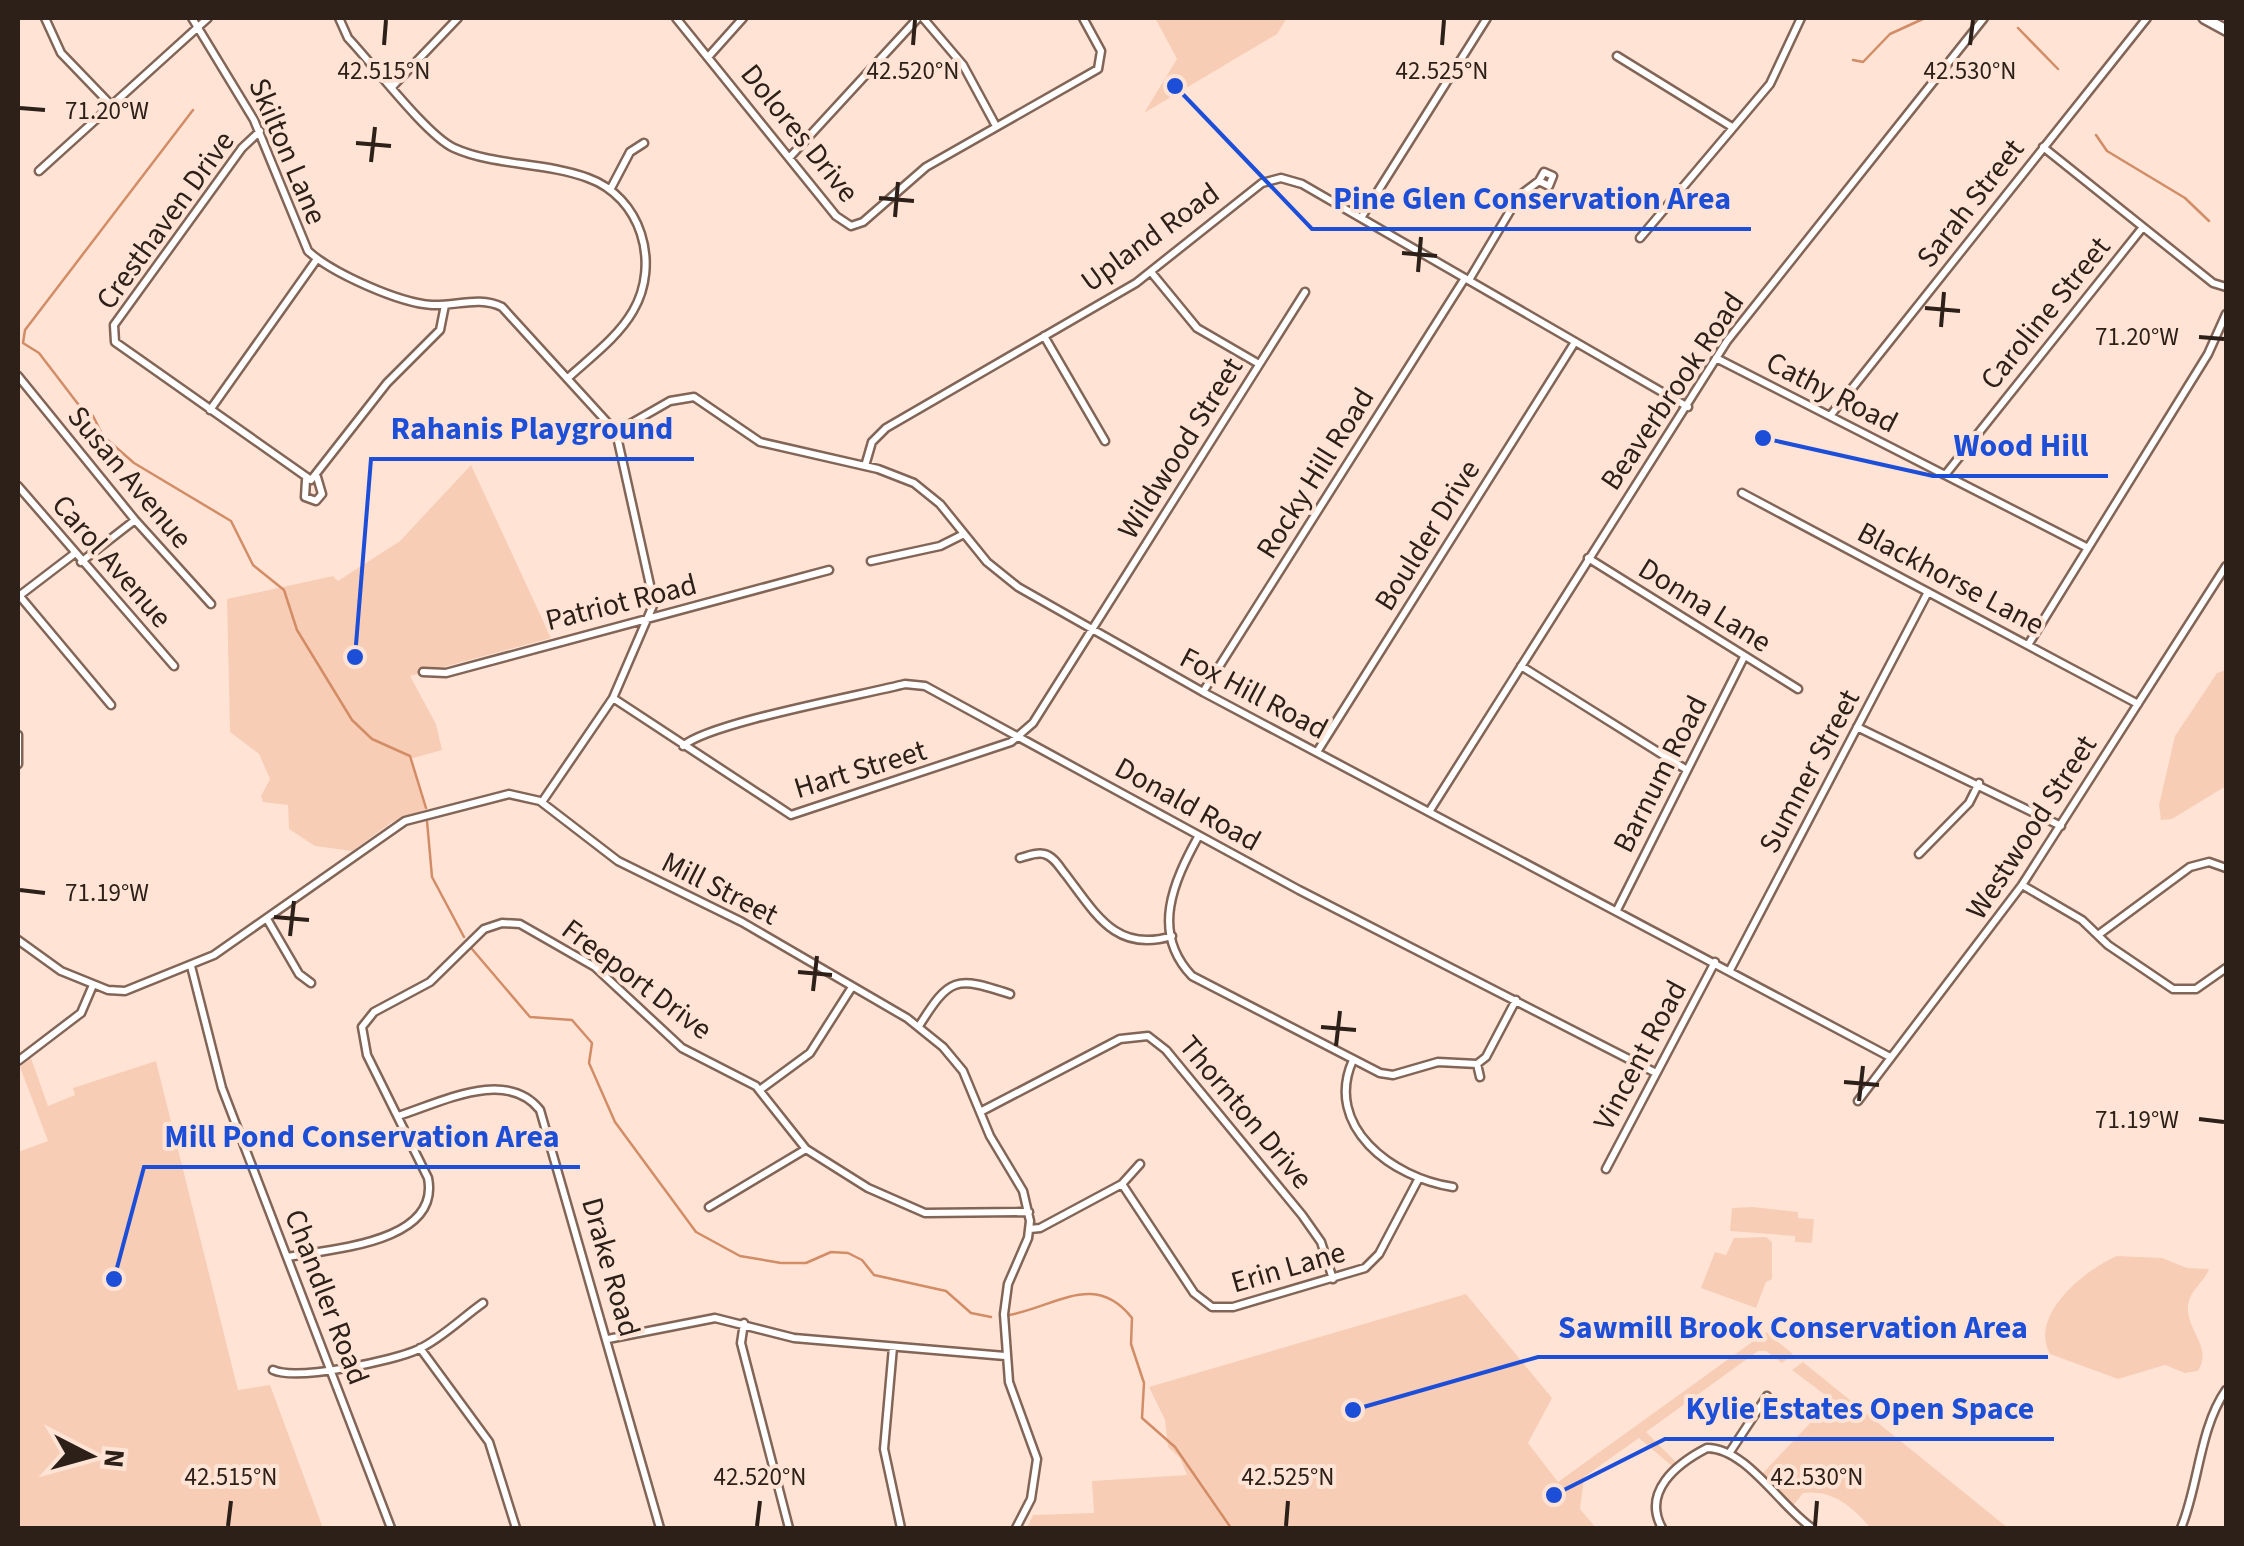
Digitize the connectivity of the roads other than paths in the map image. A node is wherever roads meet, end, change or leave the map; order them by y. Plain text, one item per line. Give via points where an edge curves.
1 (45, 18) edge
2 (192, 18) edge
3 (208, 18) edge
4 (339, 18) edge
5 (458, 18) edge
6 (676, 18) edge
7 (743, 18) edge
8 (920, 18) edge
9 (1082, 18) edge
10 (1487, 18) edge
11 (1801, 18) edge
12 (1984, 18) edge
13 (2147, 18) edge
14 (2204, 18) edge
15 (199, 26) junction
16 (2226, 30) edge
17 (709, 56) junction
18 (1616, 56) dead end
19 (393, 86) junction
20 (113, 107) junction
21 (996, 126) junction
22 (1732, 127) junction
23 (260, 131) junction
24 (644, 143) dead end
25 (2044, 147) junction
26 (790, 157) junction
27 (39, 171) dead end
28 (1539, 182) dead end
29 (610, 190) junction
30 (1361, 218) junction
31 (2143, 226) junction
32 (1640, 238) dead end
33 (317, 259) junction
34 (1151, 272) junction
35 (1467, 279) junction
36 (2226, 287) edge
37 (1305, 292) dead end
38 (446, 304) junction
39 (2226, 314) edge
40 (1044, 336) junction
41 (1575, 342) junction
42 (1716, 358) junction
43 (1259, 364) junction
44 (18, 376) edge
45 (570, 377) junction
46 (1688, 407) junction
47 (210, 410) junction
48 (1830, 416) junction
49 (616, 432) junction
50 (1106, 441) dead end
51 (865, 466) junction
52 (1945, 475) junction
53 (316, 477) junction
54 (306, 480) junction
55 (18, 486) edge
56 (1742, 493) dead end
57 (135, 520) junction
58 (964, 534) junction
59 (2088, 548) junction
60 (74, 554) junction
61 (1588, 558) junction
62 (872, 561) dead end
63 (80, 562) junction
64 (2226, 566) edge
65 (829, 570) dead end
66 (1928, 592) junction
67 (18, 596) edge
68 (210, 604) dead end
69 (650, 618) junction
70 (1092, 629) junction
71 (2028, 645) junction
72 (1744, 656) junction
73 (174, 666) dead end
74 (1520, 666) junction
75 (423, 672) dead end
76 (1798, 689) dead end
77 (1203, 692) junction
78 (613, 698) junction
79 (2138, 704) junction
80 (110, 705) dead end
81 (1857, 727) junction
82 (18, 734) edge
83 (1018, 737) junction
84 (683, 746) junction
85 (1317, 752) junction
86 (18, 764) edge
87 (1687, 770) junction
88 (1980, 783) junction
89 (542, 802) junction
90 (1429, 812) junction
91 (2060, 826) junction
92 (1198, 836) junction
93 (1919, 854) dead end
94 (1020, 858) dead end
95 (2226, 868) edge
96 (2022, 885) junction
97 (1616, 911) junction
98 (267, 919) junction
99 (2098, 935) junction
100 (1172, 936) junction
101 (18, 940) edge
102 (1714, 962) junction
103 (192, 966) junction
104 (2226, 968) edge
105 (1730, 970) junction
106 (310, 982) dead end
107 (92, 985) junction
108 (852, 987) junction
109 (1010, 994) dead end
110 (1516, 1000) junction
111 (919, 1026) junction
112 (1890, 1057) junction
113 (1353, 1060) junction
114 (18, 1061) edge
115 (1477, 1064) junction
116 (1656, 1072) junction
117 (1480, 1077) dead end
118 (761, 1090) junction
119 (1858, 1100) dead end
120 (982, 1111) junction
121 (398, 1116) junction
122 (806, 1149) junction
123 (1140, 1164) dead end
124 (1606, 1169) dead end
125 (1420, 1178) junction
126 (1122, 1184) junction
127 (1453, 1188) dead end
128 (709, 1207) dead end
129 (1029, 1212) junction
130 (1030, 1229) junction
131 (286, 1257) junction
132 (1333, 1279) junction
133 (484, 1303) dead end
134 (744, 1324) junction
135 (608, 1339) junction
136 (893, 1347) junction
137 (420, 1348) junction
138 (1005, 1356) junction
139 (330, 1369) junction
140 (272, 1370) dead end
141 (2226, 1390) edge
142 (1767, 1396) dead end
143 (1730, 1452) junction
144 (392, 1528) edge
145 (516, 1528) edge
146 (660, 1528) edge
147 (789, 1528) edge
148 (901, 1528) edge
149 (1016, 1528) edge
150 (1662, 1528) edge
151 (1812, 1528) edge
152 (2180, 1528) edge

1 - 20 street via 61,53
2 - 15 street, Skilton Lane
3 - 15 street
4 - 19 street via 348,38
5 - 19 street
6 - 17 street, Dolores Drive
7 - 17 street
8 - 21 street via 963,64
8 - 26 street
9 - 21 street, Dolores Drive via 1102,62 1098,69
10 - 30 street
11 - 22 street via 1772,81
12 - 42 street, Beaverbrook Road
13 - 25 street, Sarah Street
14 - 16 main road
15 - 20 street
15 - 23 street, Skilton Lane
17 - 26 street, Dolores Drive
18 - 22 street
19 - 29 street via 452,147 580,176
20 - 27 street
21 - 26 street, Dolores Drive via 919,172 854,226 839,220
22 - 32 street
23 - 33 street, Skilton Lane via 299,236
23 - 47 street, Cresthaven Drive via 112,330 116,342
24 - 29 street via 630,152
25 - 31 street
25 - 48 street, Sarah Street
28 - 35 street, Rocky Hill Road via 1519,196
29 - 45 street via 638,225 644,279 626,322
30 - 34 street, Upland Road via 1296,181 1272,179
30 - 35 street, Upland Road
31 - 36 street
31 - 52 street, Caroline Street
33 - 38 street, Skilton Lane via 400,298
33 - 47 street
34 - 40 street, Upland Road
34 - 43 street via 1191,323
35 - 41 street, Upland Road
35 - 77 street, Rocky Hill Road
37 - 43 street, Wildwood Street
38 - 45 street, Skilton Lane via 485,301 502,307
38 - 53 street, Cresthaven Drive via 440,330 386,384
39 - 59 street
40 - 50 street
40 - 51 street, Upland Road via 886,428 872,442
41 - 46 street, Upland Road
41 - 85 street, Boulder Drive
42 - 46 street, Beaverbrook Road
42 - 48 street, Cathy Road
43 - 70 street, Wildwood Street
44 - 57 street, Susan Avenue
45 - 49 street, Skilton Lane
46 - 61 street, Beaverbrook Road
47 - 54 street, Cresthaven Drive
48 - 52 street, Cathy Road
49 - 51 street, Fox Hill Road via 659,406 690,397 760,442
49 - 69 street, Skilton Lane via 652,595
51 - 58 street, Fox Hill Road via 920,487
52 - 59 street, Cathy Road
53 - 54 street
53 - 54 street, Cresthaven Drive via 322,494 314,502 304,495
55 - 60 street, Carol Avenue
56 - 66 street, Blackhorse Lane
57 - 63 street
57 - 68 street, Susan Avenue
58 - 62 street
58 - 70 street, Fox Hill Road via 999,573
59 - 71 street
60 - 63 street, Carol Avenue
60 - 67 street
61 - 72 street, Donna Lane
61 - 74 street, Beaverbrook Road
63 - 73 street, Carol Avenue
64 - 79 street, Westwood Street
65 - 69 street, Patriot Road
66 - 71 street, Blackhorse Lane
66 - 81 street, Sumner Street
67 - 80 street
69 - 75 street, Patriot Road via 446,673
69 - 78 street, Skilton Lane
70 - 77 street, Fox Hill Road
70 - 83 street, Hart Street via 1032,726
71 - 79 street, Blackhorse Lane
72 - 76 street, Donna Lane
72 - 87 street, Barnum Road
74 - 87 street
74 - 90 street, Beaverbrook Road
77 - 85 street, Fox Hill Road
78 - 84 street, Hart Street
78 - 89 street, Skilton Lane
79 - 91 street, Westwood Street
81 - 88 street
81 - 105 street, Sumner Street
82 - 86 street
83 - 84 street, Donald Road via 912,684 696,735
83 - 84 street, Hart Street via 795,816
83 - 92 street, Donald Road
85 - 90 street, Fox Hill Road
87 - 97 street, Barnum Road
88 - 91 street
88 - 93 street
89 - 98 street via 510,794 405,822
89 - 108 street, Mill Street via 618,860
90 - 97 street, Fox Hill Road
91 - 96 street, Westwood Street
92 - 100 street via 1171,890
92 - 110 street, Donald Road
94 - 100 street via 1042,853 1052,859 1098,915 1129,940 1144,944
95 - 99 street via 2209,862 2190,866
96 - 99 street
96 - 112 street, Westwood Street
97 - 102 street, Fox Hill Road
98 - 103 street
98 - 106 street via 298,974
99 - 104 street via 2179,991 2196,989
100 - 113 street via 1195,978
101 - 107 street via 44,962
102 - 105 street, Fox Hill Road
102 - 116 street, Vincent Road
103 - 107 street via 122,991
103 - 131 street, Chandler Road via 222,1088
105 - 112 street, Fox Hill Road
107 - 114 street via 83,1011
108 - 111 street, Mill Street
108 - 118 street via 810,1053
109 - 111 street via 953,983
110 - 115 street
110 - 116 street, Donald Road
111 - 120 street, Mill Street via 963,1071
112 - 119 street, Westwood Street
113 - 115 street via 1390,1075 1434,1062
113 - 125 street via 1342,1092 1350,1119 1380,1156
115 - 117 street
116 - 124 street, Vincent Road
118 - 121 street, Freeport Drive via 677,1044 586,961 531,928 502,923 477,934 427,984 363,1024 364,1049
118 - 122 street, Freeport Drive
120 - 129 street, Mill Street
120 - 132 street, Thornton Drive via 1120,1038 1148,1036 1302,1215 1321,1242
121 - 131 street via 429,1182 421,1216 374,1240
121 - 135 street, Drake Road via 488,1089 513,1090 534,1102
122 - 128 street
122 - 129 street, Freeport Drive via 915,1211
123 - 126 street
125 - 127 street
125 - 132 street, Erin Lane via 1374,1260
126 - 130 street
126 - 132 street, Erin Lane via 1207,1305 1233,1308
129 - 130 street, Mill Street
130 - 138 street, Mill Street via 1006,1289
131 - 139 street, Chandler Road
133 - 137 street
134 - 135 street via 710,1318
134 - 136 street via 794,1338
134 - 147 street via 741,1344
135 - 146 street, Drake Road
136 - 138 street
136 - 148 street via 884,1448
137 - 139 street
137 - 145 street via 489,1442
138 - 149 street, Mill Street via 1037,1458 1031,1498
139 - 140 street
139 - 144 street, Chandler Road
141 - 152 street via 2212,1415 2196,1490
142 - 143 street
143 - 150 street via 1707,1448 1662,1484 1654,1509
143 - 151 street

